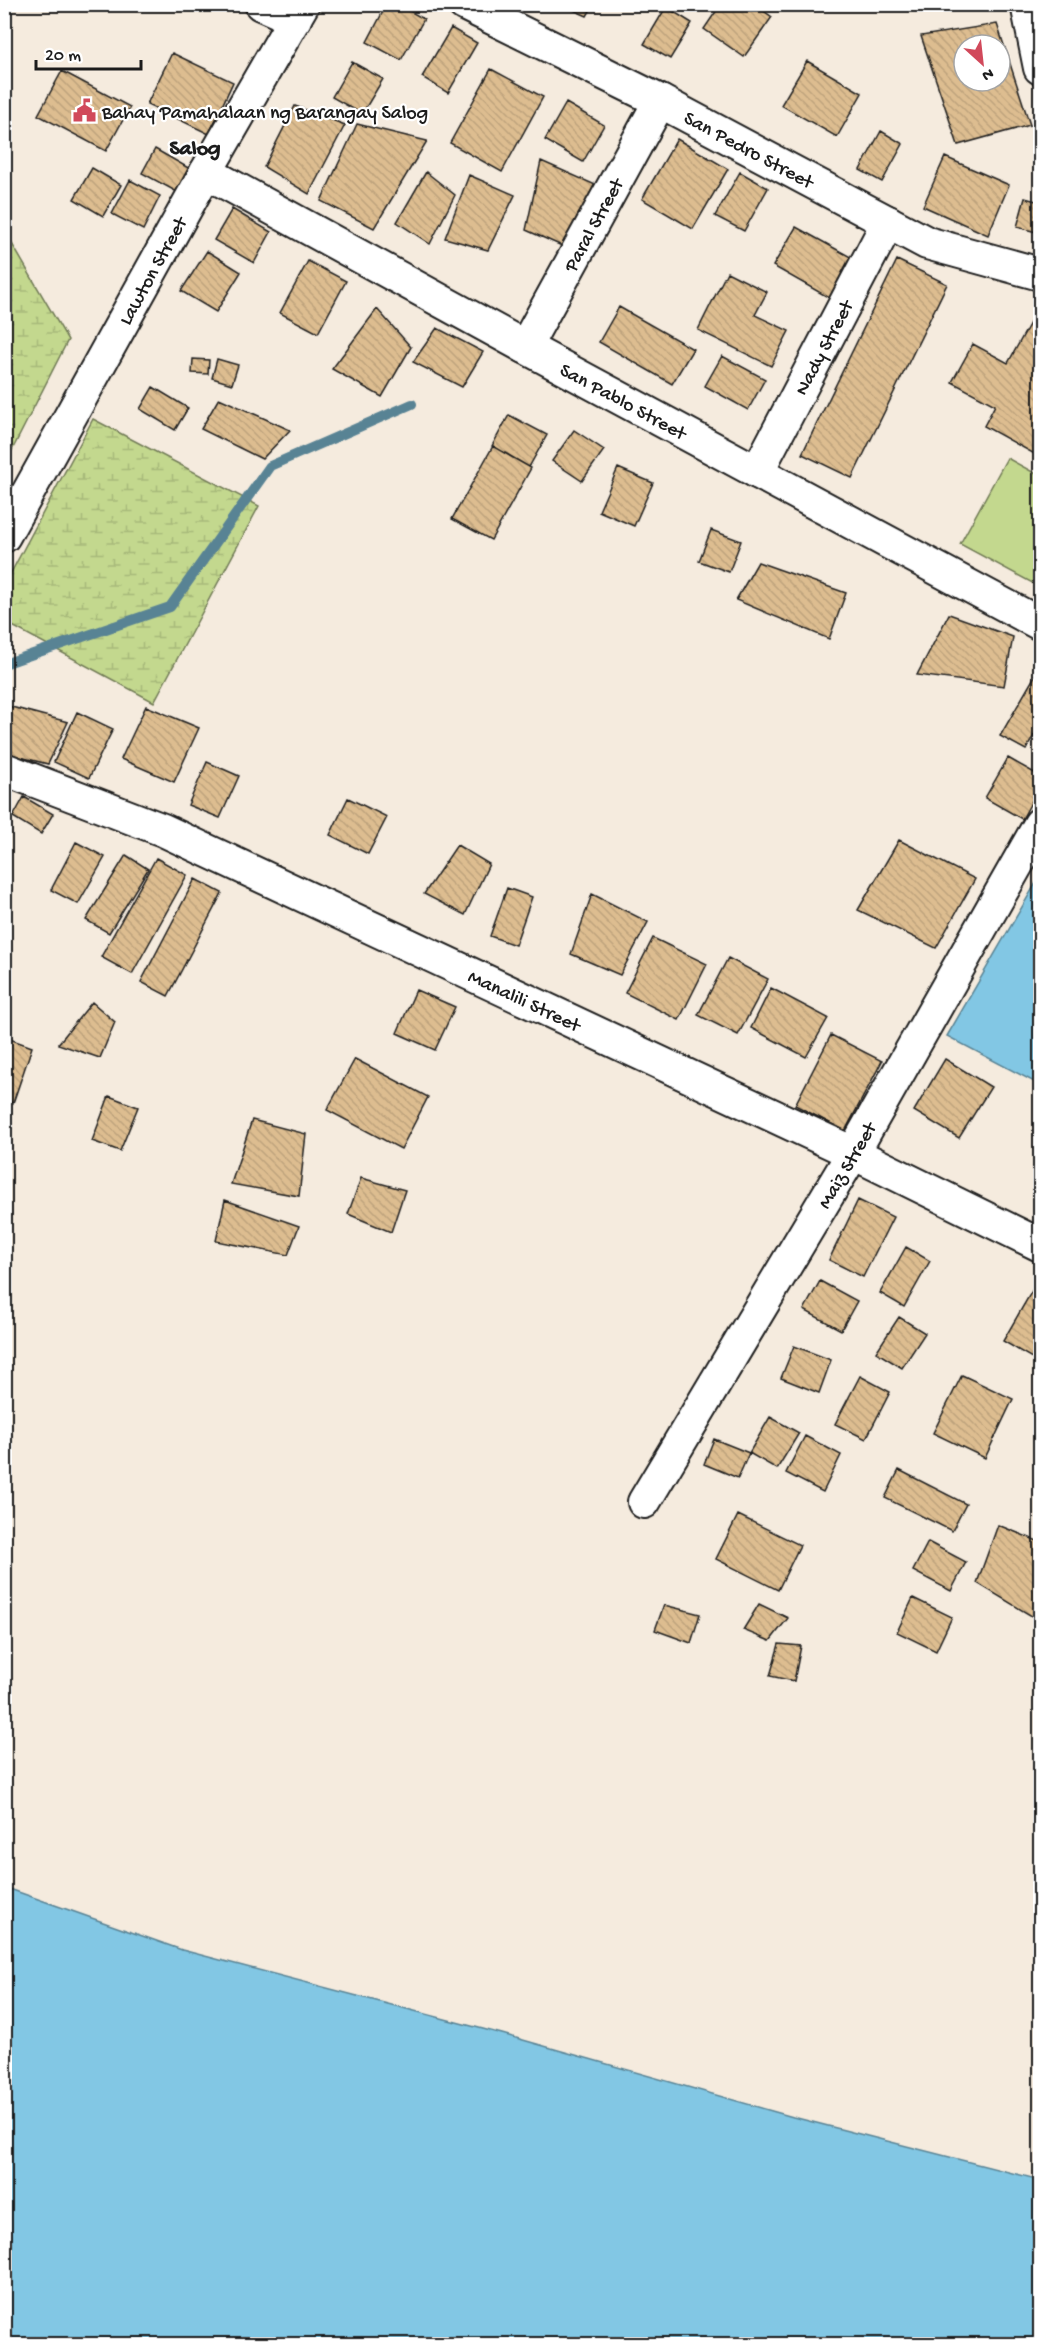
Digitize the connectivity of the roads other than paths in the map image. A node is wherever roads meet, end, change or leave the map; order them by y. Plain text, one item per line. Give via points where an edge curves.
1 (261, 4) edge
2 (464, 4) edge
3 (1027, 4) edge
4 (299, 12) edge
5 (1041, 68) edge
6 (660, 101) junction
7 (206, 172) junction
8 (888, 222) junction
9 (1041, 274) edge
10 (525, 347) junction
11 (757, 472) junction
12 (4, 536) edge
13 (1041, 624) edge
14 (4, 769) edge
15 (1041, 824) edge
16 (853, 1153) junction
17 (1041, 1245) edge
18 (644, 1502) dead end

1 - 4 street
2 - 6 street, San Pedro Street
3 - 5 street
4 - 7 street, Lawton Street
6 - 8 street, San Pedro Street
6 - 10 street, Paral Street
7 - 10 street, San Pablo Street
7 - 12 street, Lawton Street
8 - 9 street, San Pedro Street via 927,243
8 - 11 street, Nady Street
10 - 11 street, San Pablo Street
11 - 13 street, San Pablo Street
14 - 16 street, Manalili Street via 163,830
15 - 16 street, Maiz Street
16 - 17 street, Manalili Street
16 - 18 street, Maiz Street

